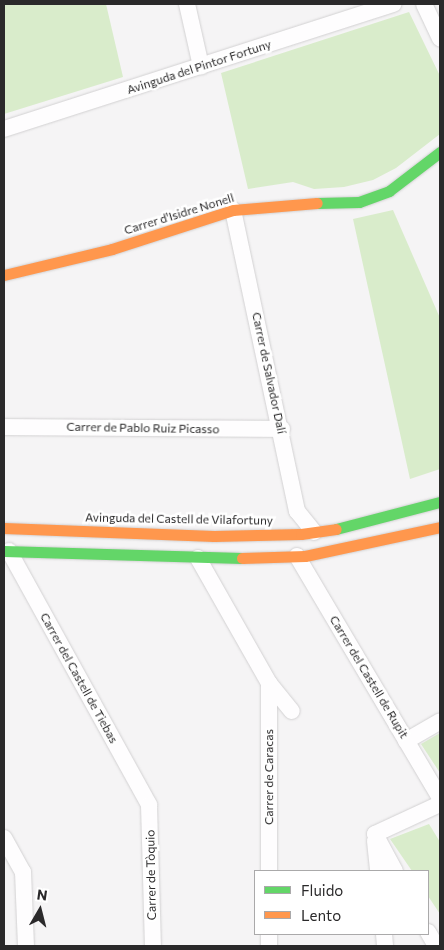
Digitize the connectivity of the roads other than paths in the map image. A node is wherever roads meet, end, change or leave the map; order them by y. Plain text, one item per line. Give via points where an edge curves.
1 (187, 4) edge
2 (393, 4) edge
3 (424, 4) edge
4 (440, 38) edge
5 (202, 66) junction
6 (4, 129) edge
7 (440, 152) edge
8 (233, 210) junction
9 (4, 275) edge
10 (4, 427) edge
11 (282, 430) junction
12 (440, 502) edge
13 (440, 527) edge
14 (4, 528) edge
15 (314, 532) junction
16 (6, 551) edge
17 (297, 556) junction
18 (198, 558) junction
19 (269, 683) junction
20 (292, 711) dead end
21 (440, 721) edge
22 (406, 741) junction
23 (440, 798) edge
24 (440, 804) edge
25 (150, 805) joint
26 (375, 834) junction
27 (4, 838) edge
28 (269, 870) edge
29 (378, 870) edge
30 (394, 870) edge
31 (429, 934) edge
32 (26, 946) edge
33 (153, 946) edge
34 (436, 946) edge

1 - 5 street
2 - 5 street, Avinguda del Pintor Fortuny
3 - 4 street
5 - 6 street, Avinguda del Pintor Fortuny
7 - 8 street, Carrer d'Isidre Nonell via 389,190 359,202 284,203
8 - 9 street, Carrer d'Isidre Nonell via 112,249
8 - 11 street, Carrer de Salvador Dalí
10 - 11 street, Carrer de Pablo Ruiz Picasso
11 - 15 street, Carrer de Salvador Dalí via 297,511
12 - 15 street, Avinguda del Castell de Vilafortuny via 356,526
13 - 17 street via 358,548
14 - 15 street, Avinguda del Castell de Vilafortuny via 214,536
16 - 18 street
16 - 25 street, Carrer del Castell de Tiebas
17 - 18 street
17 - 22 street, Carrer del Castell de Rupit
18 - 19 street
19 - 20 street
19 - 28 street, Carrer de Caracas
21 - 22 street
22 - 23 street, Carrer del Castell de Rupit
24 - 26 street
25 - 33 street, Carrer de Tòquio
26 - 29 street
26 - 30 street
27 - 32 street via 24,872
31 - 34 street

